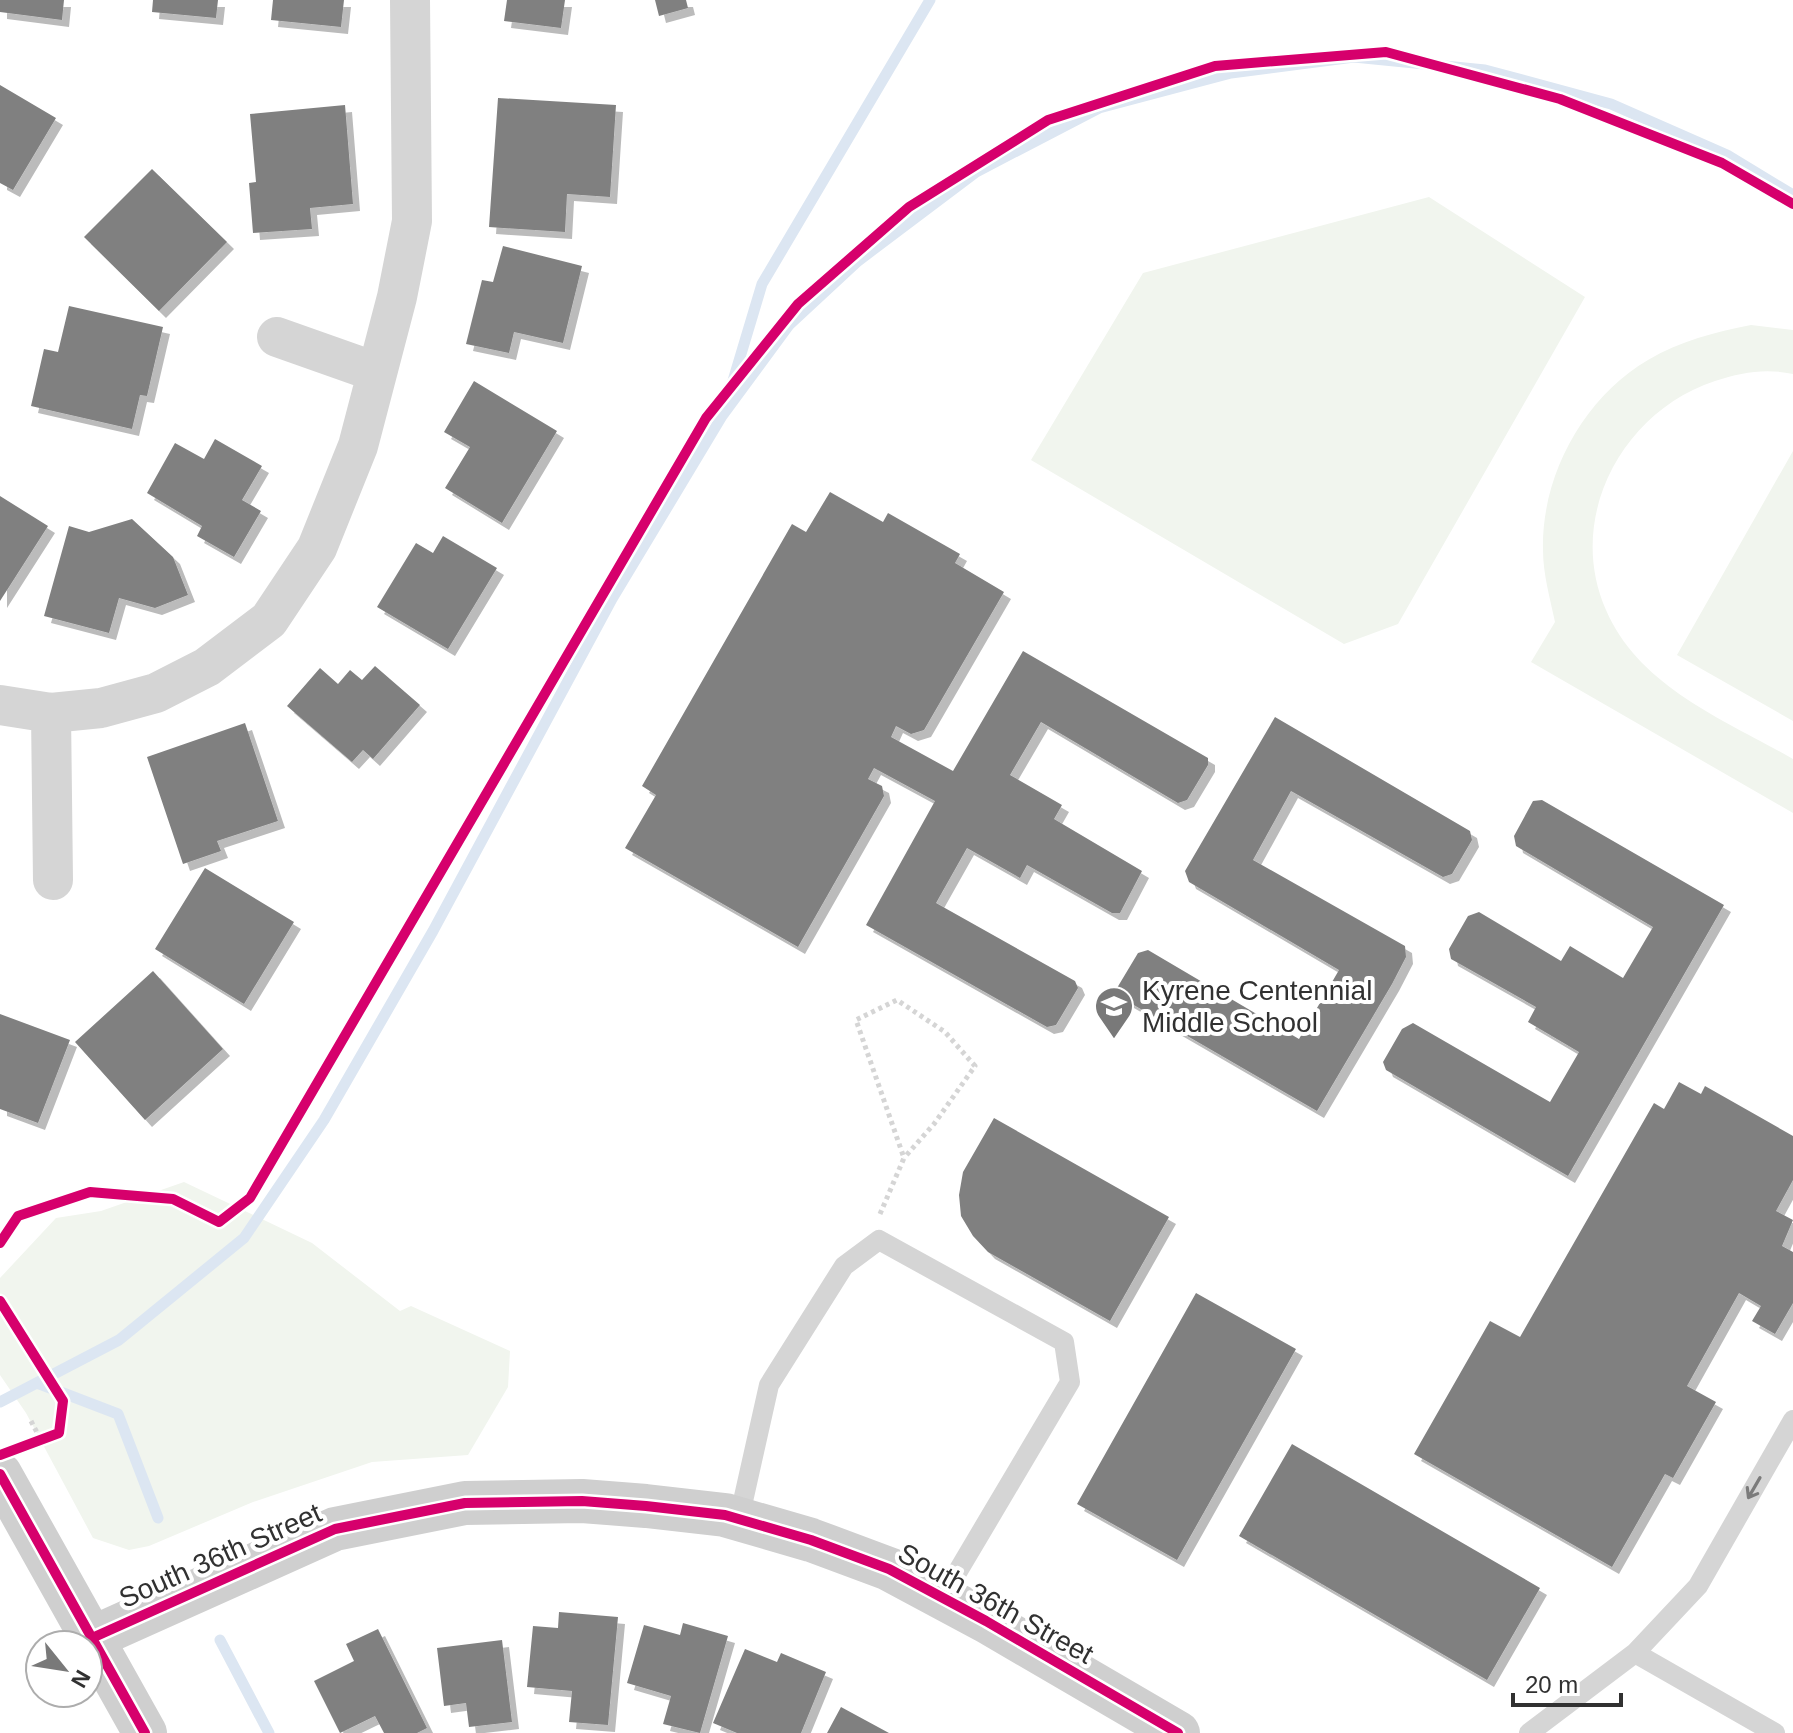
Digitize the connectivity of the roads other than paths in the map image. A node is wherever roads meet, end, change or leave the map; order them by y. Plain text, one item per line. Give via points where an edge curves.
1 (410, 0) edge
2 (277, 337) dead end
3 (376, 372) junction
4 (0, 705) edge
5 (51, 713) junction
6 (53, 880) dead end
7 (1793, 1420) edge
8 (14, 1460) edge
9 (739, 1519) junction
10 (942, 1598) junction
11 (88, 1629) edge
12 (104, 1633) edge
13 (1635, 1653) junction
14 (104, 1660) edge
15 (145, 1733) edge
16 (1178, 1733) edge
17 (1529, 1733) edge
18 (1775, 1733) edge

1 - 3 street via 412,221
2 - 3 street
3 - 5 street via 358,446 317,548 269,620 207,667 156,693 101,708
4 - 5 street
5 - 6 street
7 -> 13 lane via 1698,1586
8 - 11 street
9 - 10 street, South 36th Street via 876,1564
9 - 10 lane via 769,1385 844,1266 879,1240 1064,1342 1070,1382
9 - 12 street, South 36th Street via 582,1501 465,1503 335,1529
10 - 16 street, South 36th Street
13 - 17 lane
13 - 18 lane
14 - 15 street

